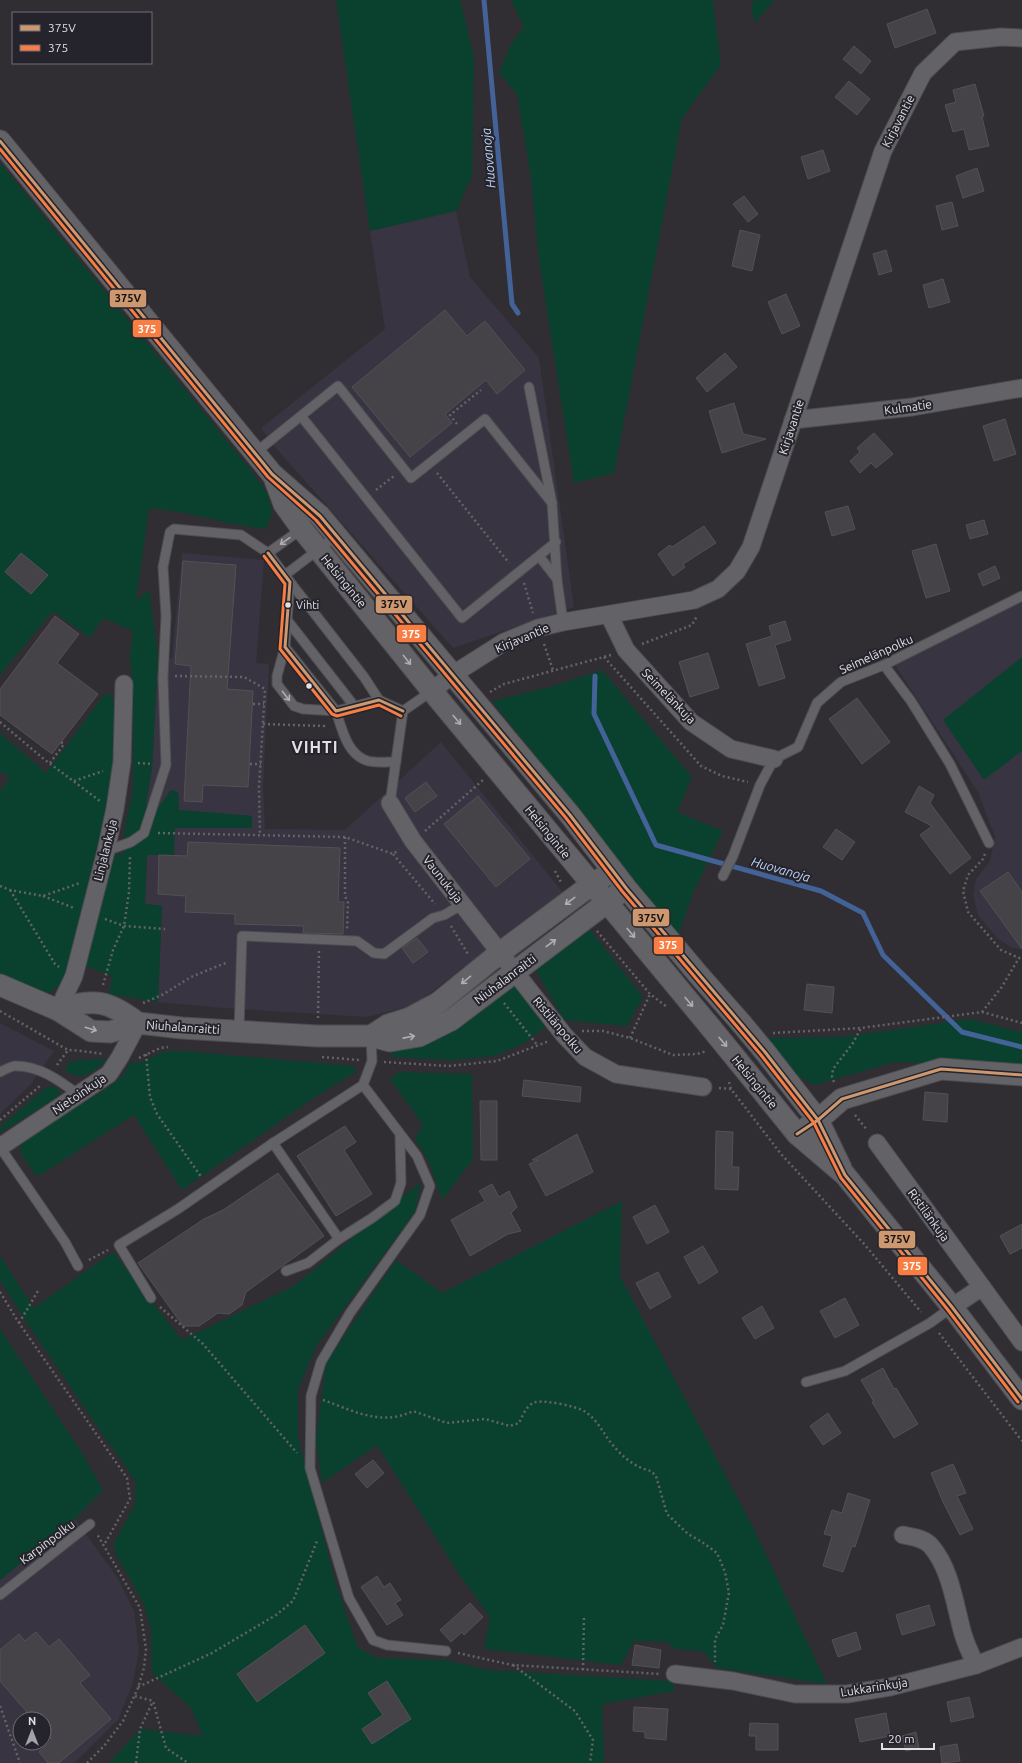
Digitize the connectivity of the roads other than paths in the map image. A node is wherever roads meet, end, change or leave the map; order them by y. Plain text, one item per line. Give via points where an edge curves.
1 (1022, 38) edge
2 (0, 141) edge
3 (529, 387) dead end
4 (1022, 388) edge
5 (301, 416) junction
6 (793, 420) junction
7 (255, 453) junction
8 (272, 474) junction
9 (552, 503) junction
10 (320, 516) junction
11 (302, 529) junction
12 (336, 536) junction
13 (556, 542) junction
14 (319, 549) junction
15 (268, 552) junction
16 (539, 556) junction
17 (557, 578) junction
18 (288, 579) junction
19 (1022, 596) edge
20 (609, 615) junction
21 (287, 620) junction
22 (563, 622) junction
23 (286, 647) junction
24 (884, 665) junction
25 (452, 675) junction
26 (124, 684) dead end
27 (432, 691) junction
28 (379, 700) junction
29 (355, 707) junction
30 (336, 711) junction
31 (403, 711) junction
32 (774, 759) junction
33 (396, 762) junction
34 (390, 803) joint
35 (989, 843) road end
36 (106, 851) junction
37 (614, 872) junction
38 (723, 876) dead end
39 (591, 885) junction
40 (626, 888) junction
41 (606, 903) junction
42 (463, 904) junction
43 (501, 952) junction
44 (515, 971) junction
45 (0, 986) edge
46 (58, 1010) junction
47 (137, 1014) junction
48 (239, 1031) junction
49 (371, 1036) junction
50 (0, 1072) edge
51 (1022, 1075) edge
52 (363, 1085) junction
53 (703, 1087) dead end
54 (79, 1095) junction
55 (818, 1120) junction
56 (797, 1134) junction
57 (400, 1136) junction
58 (274, 1143) junction
59 (877, 1143) dead end
60 (0, 1147) edge
61 (845, 1175) junction
62 (339, 1239) junction
63 (78, 1266) road end
64 (286, 1271) dead end
65 (982, 1288) junction
66 (151, 1298) road end
67 (952, 1307) junction
68 (1022, 1342) edge
69 (806, 1382) dead end
70 (1022, 1399) edge
71 (90, 1524) road end
72 (903, 1535) dead end
73 (0, 1595) edge
74 (1022, 1647) edge
75 (446, 1651) road end
76 (976, 1665) junction
77 (675, 1674) road end

1 - 6 street, Kirjavantie via 1001,37 956,42 923,73 883,151
2 - 7 street, Helsingintie
3 - 9 lane
4 - 6 street, Kulmatie via 912,408
5 - 7 lane
5 - 9 lane via 338,386 412,478 485,419
5 - 16 lane via 462,618
6 - 20 street, Kirjavantie via 751,547 737,571 718,589 694,600
7 - 8 street, Helsingintie
8 - 10 street, Helsingintie
8 - 11 street, Helsingintie via 284,504
9 - 13 lane
10 - 11 lane
10 - 12 street, Helsingintie
11 - 14 street, Helsingintie
11 -> 15 lane
12 - 14 lane
12 - 25 street, Helsingintie
13 - 16 lane
13 - 17 lane
14 - 18 lane
14 -> 27 street, Helsingintie
15 - 18 lane
15 - 36 lane via 241,535 174,529 170,532 164,567 166,616 163,678 166,765 144,833 131,842
16 - 17 lane
17 - 22 lane
18 - 21 lane
18 - 28 lane
19 - 24 lane, Seimelänpolku
20 - 22 street, Kirjavantie
20 - 32 street, Seimelänkuja via 626,650 691,722 731,749
21 - 23 lane
21 - 29 lane
22 - 25 street, Kirjavantie via 538,628 504,642
23 - 30 lane
23 -> 30 lane via 277,676 277,684 281,690 294,706
24 - 32 lane, Seimelänpolku via 841,682 817,703 798,747
24 - 35 lane via 911,701 950,764
25 - 27 street, Kirjavantie
25 - 37 street, Helsingintie via 570,815
26 - 36 street, Linjalankuja via 121,766
27 - 31 lane
27 -> 39 street, Helsingintie
28 - 29 lane
28 - 31 lane
29 - 30 lane
30 - 33 lane via 355,755 369,761
31 - 33 lane
32 - 38 lane via 760,786
33 - 34 lane
34 - 42 street, Vaunukuja via 413,841
36 - 46 street, Linjalankuja via 74,976
37 - 39 street, Niuhalanraitti
37 - 40 street, Helsingintie
39 - 41 street, Helsingintie
39 -> 43 street, Niuhalanraitti
40 - 41 street, Niuhalanraitti
40 - 55 street, Helsingintie, bridge via 741,1023 768,1043
44 -> 41 street, Niuhalanraitti
41 -> 56 street, Helsingintie, bridge via 707,1023 733,1069
42 - 43 street, Vaunukuja
42 - 48 lane via 433,918 384,954 374,953 357,941 242,936
43 - 44 street, Ristilänpolku
43 -> 49 street, Niuhalanraitti via 438,1003 410,1018 388,1025
49 -> 44 street, Niuhalanraitti via 390,1041 419,1036 451,1020
44 - 53 street, Ristilänpolku via 585,1058 616,1074
45 - 46 street
46 - 47 street, Niuhalanraitti via 101,993 116,1008
46 -> 47 street, Niuhalanraitti via 92,1031 110,1032
47 - 48 street, Niuhalanraitti via 182,1028
47 - 54 street, Nietoinkuja via 120,1057 108,1074
48 - 49 street, Niuhalanraitti via 317,1036
49 - 52 lane via 372,1061
50 - 54 lane via 13,1066 30,1068 50,1076
51 - 55 street via 941,1069 842,1099
52 - 57 lane
52 - 58 lane
54 - 60 street, Nietoinkuja
55 - 56 street
55 - 61 street, Helsingintie
56 - 61 street, Helsingintie
57 - 62 lane via 401,1183 395,1200
57 - 75 lane via 416,1156 430,1186 420,1214 350,1313 321,1362 311,1396 310,1468 349,1598 374,1640 387,1645
58 - 62 lane
58 - 66 lane via 178,1209 120,1245
59 - 65 street, Ristilänkuja
60 - 63 lane via 65,1242
61 - 67 street, Helsingintie
62 - 64 lane via 308,1263
65 - 67 street
65 - 68 street, Ristilänkuja
67 - 69 lane via 930,1323 845,1371
67 - 70 street, Helsingintie
71 - 73 lane, Karpinpolku
72 - 76 street via 918,1537 931,1546 945,1570 957,1605 963,1634
74 - 76 street, Lukkarinkuja
76 - 77 street, Lukkarinkuja via 890,1687 847,1694 795,1694

